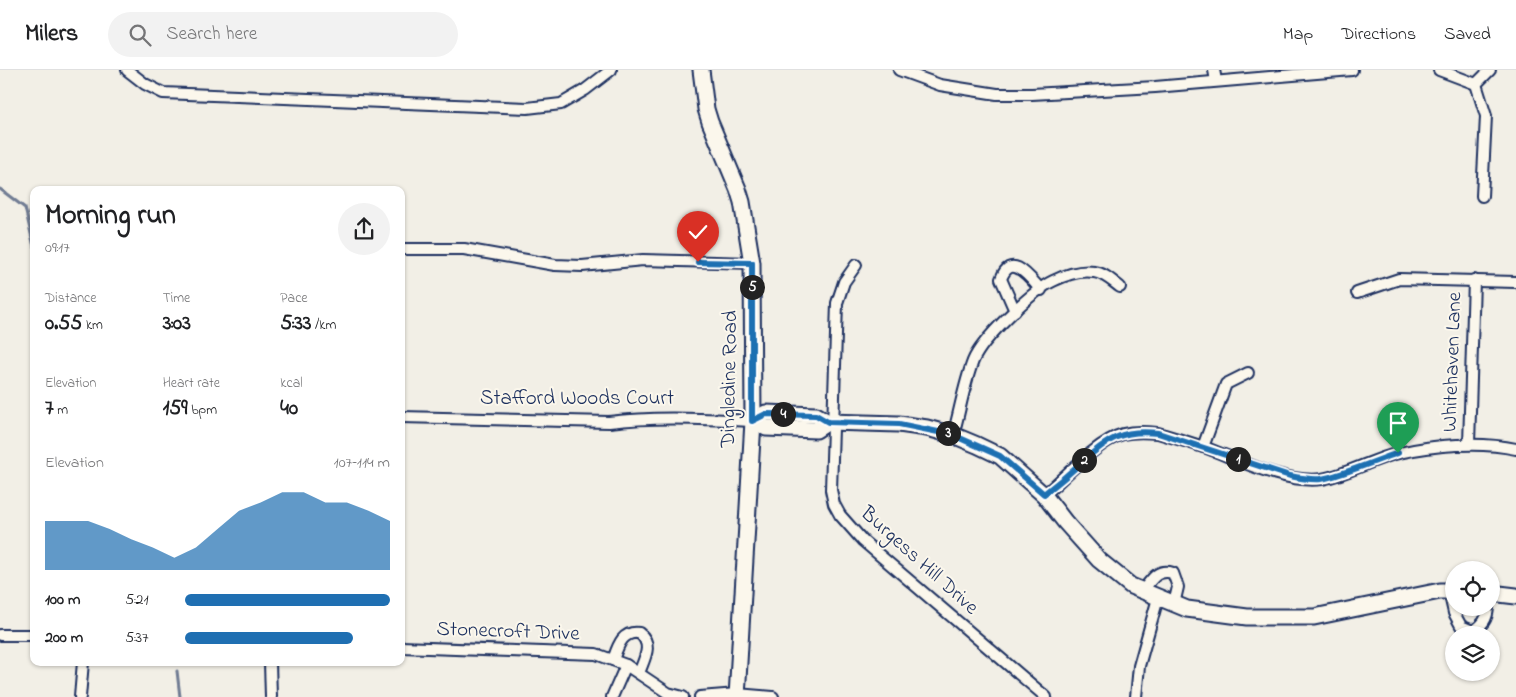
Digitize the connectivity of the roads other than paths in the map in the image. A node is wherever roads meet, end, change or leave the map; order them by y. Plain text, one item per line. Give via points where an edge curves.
1 (127, 70) edge
2 (701, 70) edge
3 (899, 70) edge
4 (1352, 70) edge
5 (1439, 70) edge
6 (1490, 70) edge
7 (608, 71) edge
8 (1215, 75) edge
9 (1476, 84) junction
10 (1482, 196) dead end
11 (405, 249) edge
12 (752, 263) junction
13 (856, 265) dead end
14 (1474, 280) junction
15 (1516, 282) edge
16 (1120, 286) dead end
17 (1041, 290) junction
18 (1358, 293) dead end
19 (1015, 311) junction
20 (1248, 373) dead end
21 (405, 417) edge
22 (752, 421) junction
23 (830, 422) junction
24 (953, 435) junction
25 (1469, 444) junction
26 (1203, 447) junction
27 (1516, 449) edge
28 (1044, 494) junction
29 (1445, 591) edge
30 (1142, 592) junction
31 (1500, 593) edge
32 (1516, 596) edge
33 (1158, 598) junction
34 (1174, 604) junction
35 (1456, 616) edge
36 (1487, 616) edge
37 (0, 635) edge
38 (30, 636) edge
39 (405, 647) edge
40 (613, 660) junction
41 (626, 665) junction
42 (83, 666) edge
43 (270, 666) edge
44 (638, 672) junction
45 (737, 696) edge
46 (80, 697) edge
47 (271, 697) edge
48 (612, 697) edge
49 (683, 697) edge
50 (700, 697) edge
51 (772, 697) edge
52 (1046, 697) edge
53 (1136, 697) edge

1 - 7 street via 163,93 527,108 561,104
2 - 12 street, Dingledine Road via 706,110 742,202
3 - 8 street via 940,84 997,94 1075,92
4 - 8 street
5 - 9 street
6 - 9 street
9 - 10 street via 1486,116
11 - 12 street via 464,249 555,265 582,266 643,260
12 - 22 street, Dingledine Road
13 - 23 street, Burgess Hill Drive via 844,282 837,303
14 - 15 street
14 - 18 street via 1399,279
14 - 25 street, Whitehaven Lane
16 - 17 street via 1102,274 1079,272 1052,281
17 - 19 street
17 - 19 street via 1025,272 1015,267 1004,271 1002,279
19 - 24 street via 979,349
20 - 26 street via 1226,384
21 - 22 street, Stafford Woods Court via 590,422 679,417
22 - 23 street via 766,428 816,430
22 - 45 street, Dingledine Road
23 - 24 street via 899,424
23 - 52 street, Burgess Hill Drive via 831,490 840,515 864,541
24 - 28 street via 1000,456
25 - 26 street via 1398,453 1335,475 1307,479 1274,472
25 - 27 street
26 - 28 street via 1158,433 1123,434 1104,442
28 - 30 street via 1099,560
29 - 34 street via 1314,617 1247,617 1187,609
30 - 33 street
30 - 34 street via 1159,572 1173,573 1178,587
31 - 32 street
33 - 34 street
33 - 53 street via 1139,666
35 - 36 street via 1460,626 1473,631
37 - 38 street
39 - 40 street, Stonecroft Drive via 596,654
40 - 41 street, Stonecroft Drive
40 - 44 street via 623,638 632,632 639,633 644,636 648,649
41 - 44 street, Stonecroft Drive
41 - 48 street
42 - 46 street
43 - 47 street
44 - 49 street, Stonecroft Drive via 668,693
45 - 50 street
45 - 51 street

